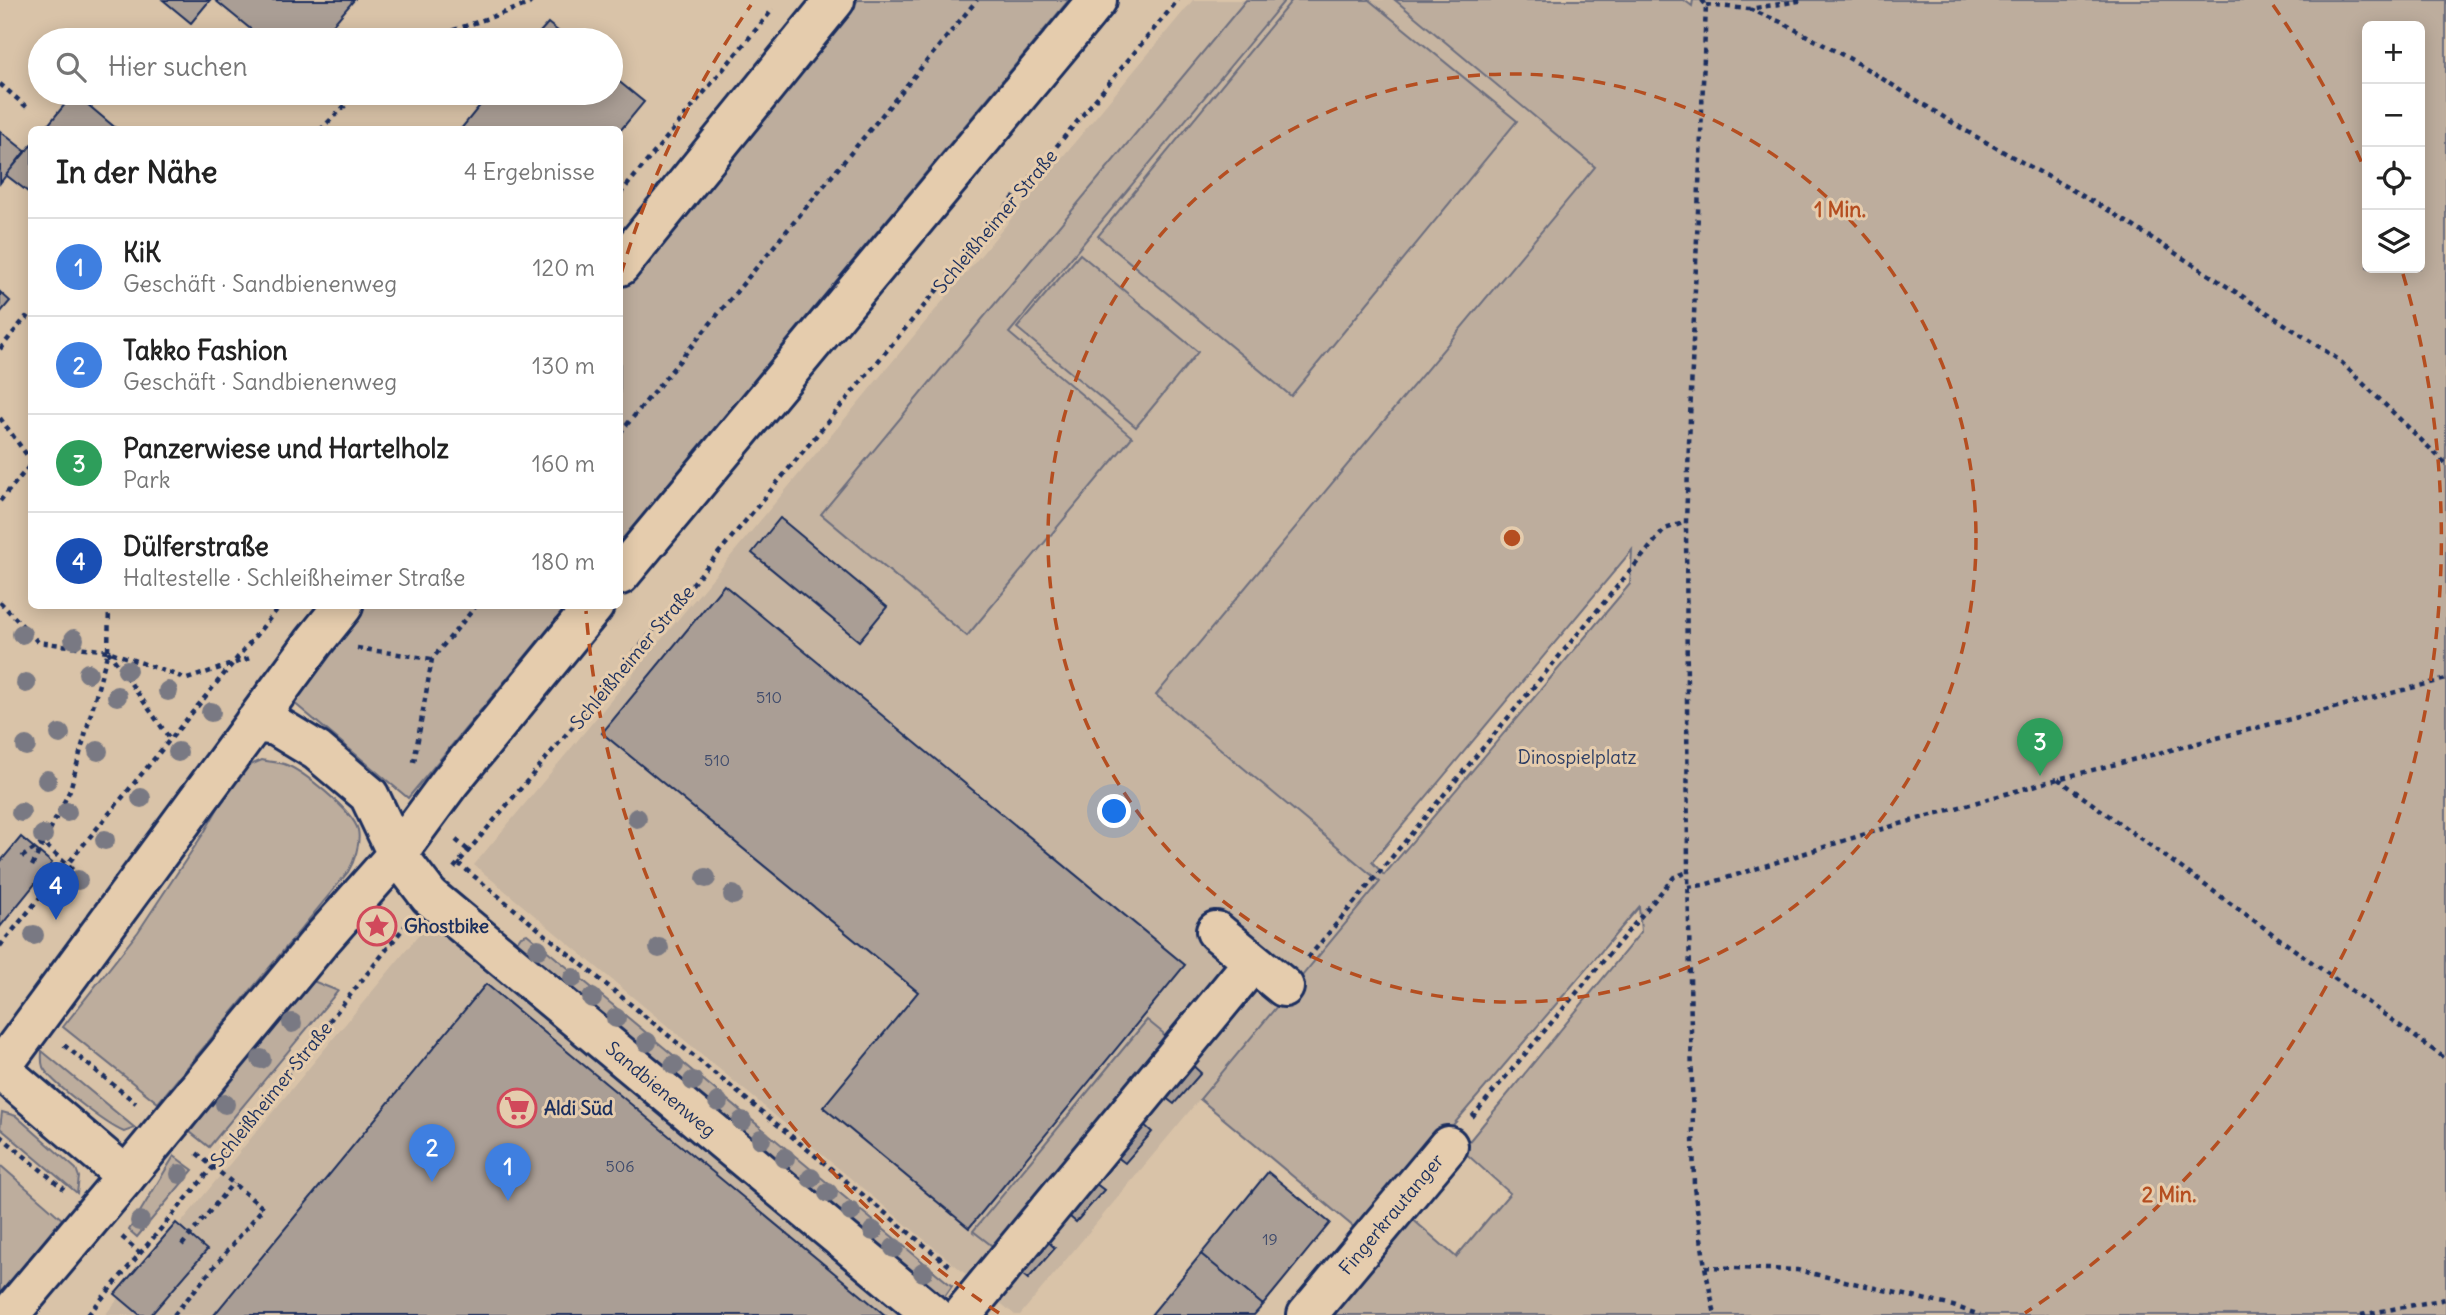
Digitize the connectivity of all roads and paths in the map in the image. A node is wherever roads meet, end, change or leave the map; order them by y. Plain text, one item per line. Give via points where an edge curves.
1 (532, 0) edge
2 (781, 0) edge
3 (835, 0) edge
4 (977, 0) edge
5 (1097, 0) edge
6 (1178, 0) edge
7 (1805, 0) edge
8 (1704, 3) edge
9 (1749, 9) junction
10 (460, 28) edge
11 (0, 84) edge
12 (346, 105) edge
13 (29, 109) dead end
14 (324, 126) edge
15 (623, 190) edge
16 (623, 262) edge
17 (28, 318) edge
18 (0, 349) edge
19 (0, 418) edge
20 (623, 429) edge
21 (28, 457) edge
22 (2446, 464) edge
23 (28, 468) edge
24 (0, 501) edge
25 (1686, 522) junction
26 (623, 571) edge
27 (0, 602) edge
28 (109, 609) edge
29 (278, 609) edge
30 (341, 609) edge
31 (474, 609) edge
32 (592, 609) edge
33 (314, 642) junction
34 (108, 651) junction
35 (432, 659) junction
36 (234, 662) junction
37 (2446, 679) edge
38 (254, 723) junction
39 (170, 739) junction
40 (412, 772) dead end
41 (2058, 779) junction
42 (43, 844) junction
43 (397, 854) junction
44 (22, 857) dead end
45 (458, 863) junction
46 (67, 865) junction
47 (32, 866) dead end
48 (73, 870) dead end
49 (1688, 872) junction
50 (1377, 875) dead end
51 (1688, 887) junction
52 (429, 896) junction
53 (1216, 930) dead end
54 (0, 946) edge
55 (1253, 962) junction
56 (1284, 987) dead end
57 (34, 1021) junction
58 (2446, 1059) edge
59 (0, 1069) edge
60 (166, 1128) junction
61 (1457, 1135) joint
62 (213, 1167) junction
63 (126, 1176) junction
64 (233, 1183) junction
65 (182, 1245) dead end
66 (1705, 1267) junction
67 (2446, 1299) edge
68 (972, 1304) edge
69 (9, 1315) edge
70 (88, 1315) edge
71 (174, 1315) edge
72 (933, 1315) edge
73 (1307, 1315) edge
74 (1715, 1315) edge
75 (1980, 1315) edge
76 (2361, 1315) edge

1 - 10 path
2 - 15 path
3 - 16 street
4 - 20 path
5 - 26 street
6 - 45 path, Schleißheimer Straße
7 - 9 path
8 - 9 path
8 - 25 path
9 - 22 path via 1854,61 1966,131 2108,210 2242,296 2339,360
11 - 13 path
12 - 14 path
17 - 18 path
19 - 21 path
23 - 24 path
25 - 49 path
25 - 50 path via 1665,529
27 - 34 path via 38,642
28 - 34 path
29 - 36 path
30 - 33 street
31 - 35 path
32 - 43 street
33 - 35 path
33 - 36 path
33 - 38 street
34 - 36 path via 187,679
34 - 39 path
34 - 42 path via 70,790
35 - 40 path
36 - 39 path
37 - 41 path
38 - 43 street, Sandbienenweg via 276,726 317,751 369,795
38 - 57 street
39 - 46 path
41 - 51 path
41 - 58 path
42 - 44 path
42 - 46 path
42 - 47 path
43 - 52 street, Sandbienenweg
43 - 60 street
45 - 52 path, Schleißheimer Straße
45 - 68 path
46 - 48 path
46 - 54 path
49 - 51 path
49 - 61 path via 1674,877
51 - 66 path via 1694,1187
52 - 62 path, Schleißheimer Straße
52 - 72 street, Sandbienenweg
53 - 55 street
55 - 56 street
55 - 68 street
57 - 59 street
57 - 60 path
59 - 63 street
60 - 62 path
60 - 63 street
61 - 73 street, Fingerkrautanger
62 - 64 path
62 - 70 path, Schleißheimer Straße
63 - 69 street
64 - 65 path
64 - 71 path via 262,1208
66 - 74 path
66 - 75 path via 1797,1270
67 - 76 path

